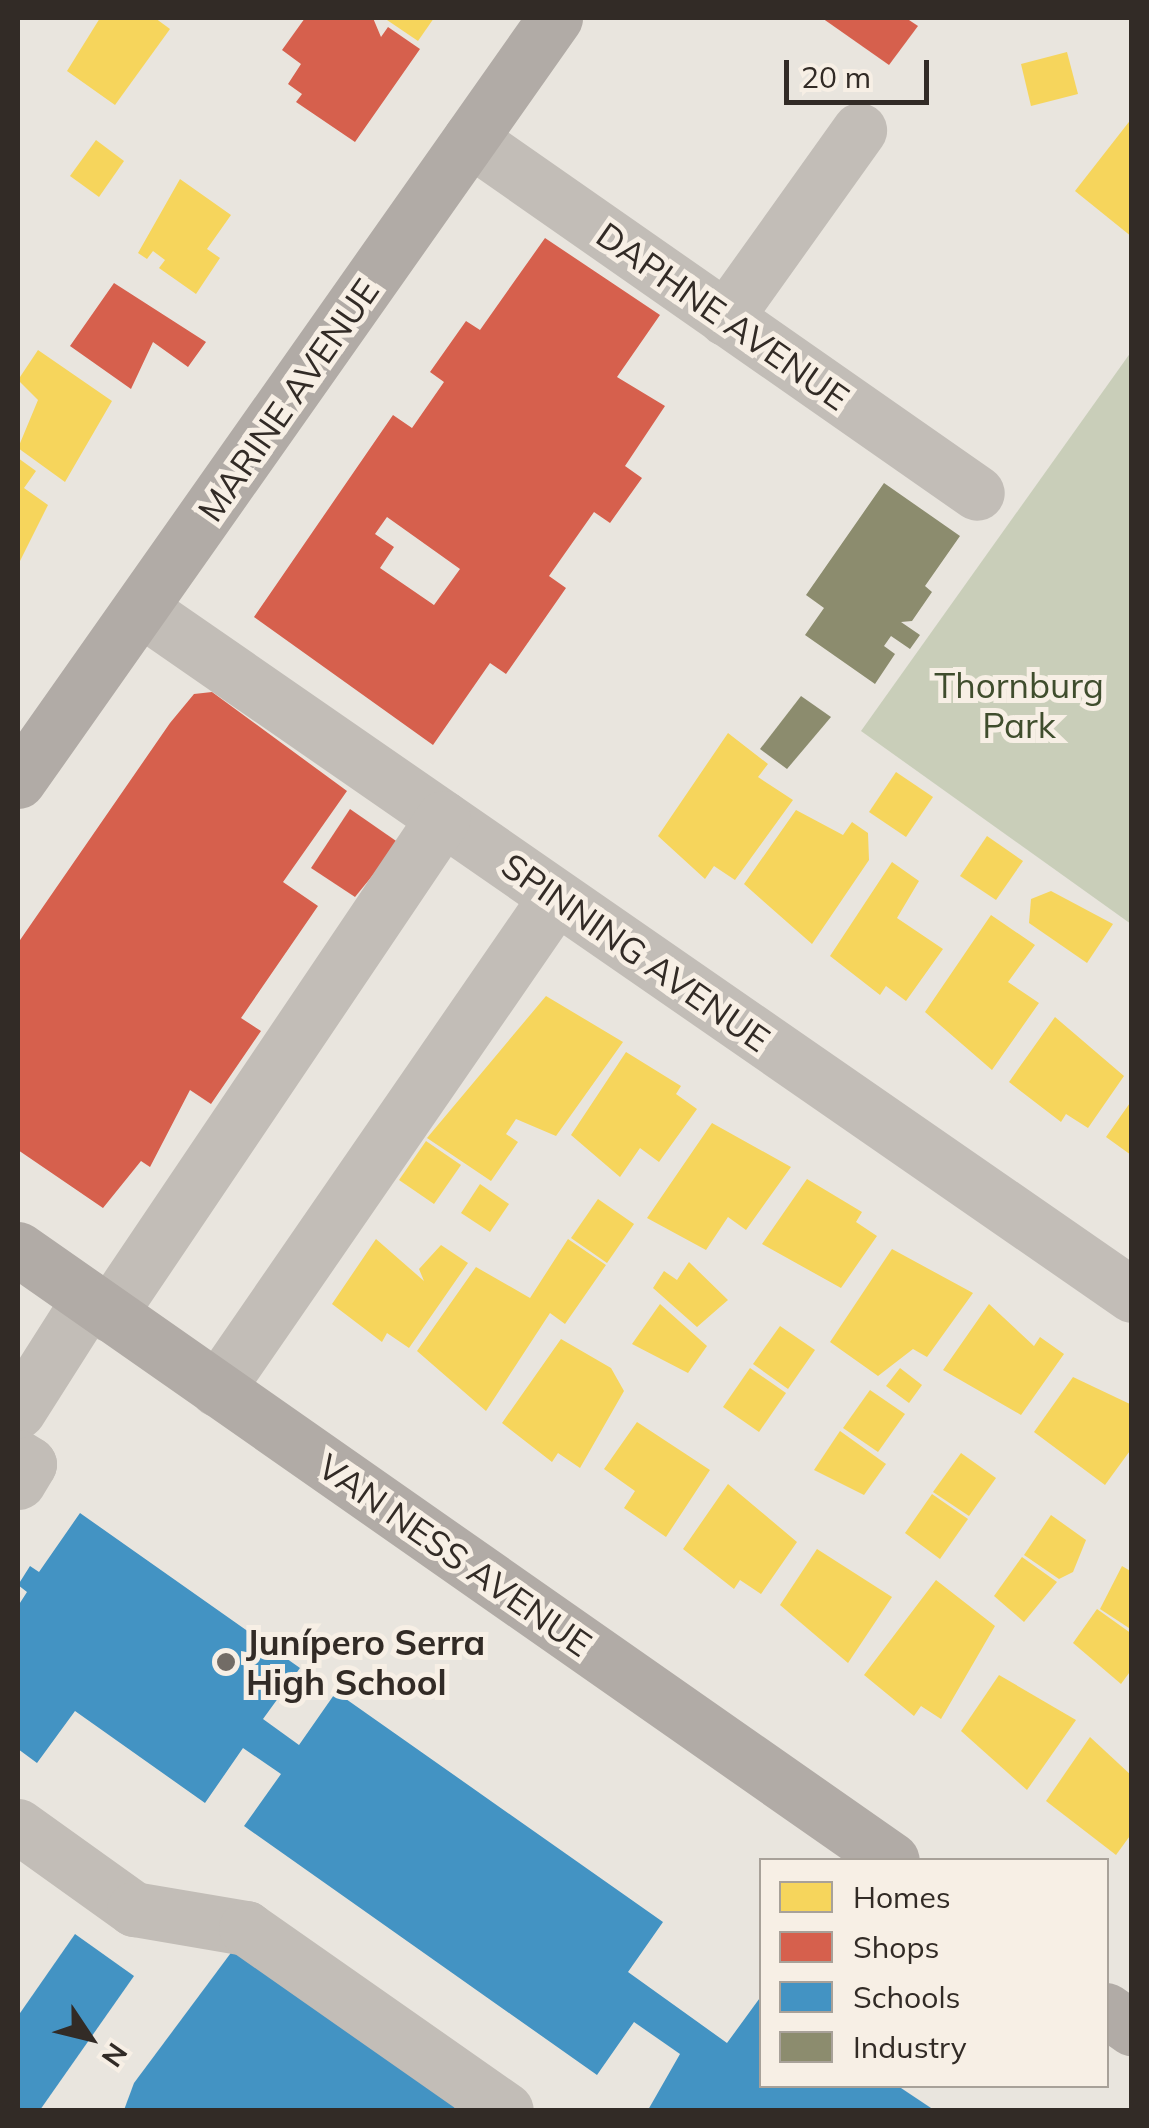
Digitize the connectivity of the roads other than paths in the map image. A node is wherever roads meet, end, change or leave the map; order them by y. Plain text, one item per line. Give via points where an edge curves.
1 (555, 18) edge
2 (859, 130) dead end
3 (470, 139) junction
4 (726, 318) junction
5 (976, 494) dead end
6 (141, 609) junction
7 (18, 781) edge
8 (442, 818) junction
9 (556, 897) junction
10 (18, 1249) edge
11 (1132, 1295) edge
12 (99, 1306) junction
13 (217, 1389) junction
14 (18, 1411) edge
15 (18, 1457) edge
16 (18, 1482) edge
17 (18, 1826) edge
18 (889, 1858) edge
19 (1109, 2012) edge
20 (1132, 2028) edge
21 (506, 2110) edge

1 - 3 main road, MARINE AVENUE
2 - 4 street
3 - 4 street, DAPHNE AVENUE
3 - 6 main road, MARINE AVENUE
4 - 5 street, DAPHNE AVENUE
6 - 7 main road, MARINE AVENUE
6 - 8 street, SPINNING AVENUE
8 - 9 street, SPINNING AVENUE
8 - 12 street
9 - 11 street, SPINNING AVENUE
9 - 13 street
10 - 12 main road, VAN NESS AVENUE
12 - 13 main road, VAN NESS AVENUE
12 - 14 street
13 - 18 main road, VAN NESS AVENUE
15 - 16 street via 29,1464
17 - 21 street via 134,1909 246,1928
19 - 20 main road

